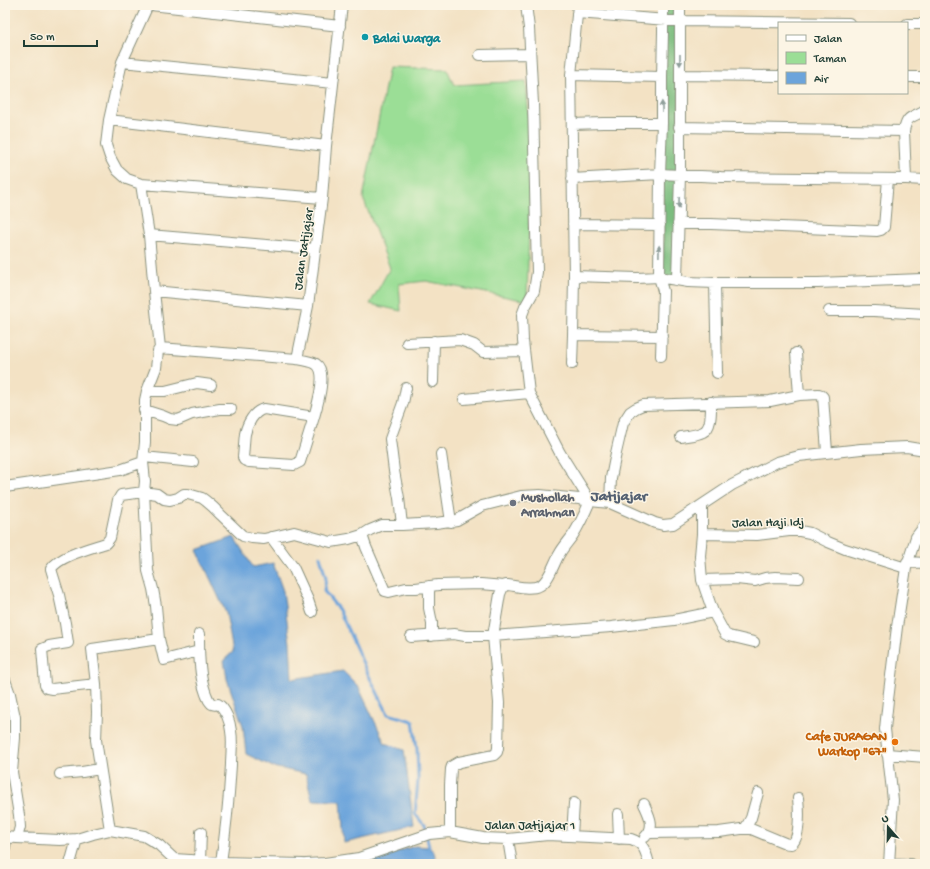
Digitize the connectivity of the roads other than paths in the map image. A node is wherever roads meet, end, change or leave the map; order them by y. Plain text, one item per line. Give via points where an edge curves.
1 (148, 5) edge
2 (151, 5) edge
3 (342, 5) edge
4 (526, 5) edge
5 (663, 5) edge
6 (680, 5) edge
7 (577, 9) edge
8 (663, 19) junction
9 (680, 20) junction
10 (793, 22) edge
11 (908, 24) edge
12 (925, 24) edge
13 (340, 26) junction
14 (530, 54) junction
15 (480, 56) dead end
16 (122, 62) junction
17 (571, 75) junction
18 (680, 75) junction
19 (778, 76) edge
20 (662, 77) junction
21 (908, 77) edge
22 (925, 77) edge
23 (333, 83) junction
24 (925, 110) edge
25 (109, 120) junction
26 (662, 123) junction
27 (572, 124) junction
28 (679, 127) junction
29 (904, 131) junction
30 (326, 146) junction
31 (660, 174) junction
32 (680, 175) junction
33 (572, 179) junction
34 (888, 179) junction
35 (906, 179) junction
36 (925, 180) edge
37 (141, 184) junction
38 (322, 198) junction
39 (573, 224) junction
40 (678, 224) junction
41 (660, 225) junction
42 (149, 235) junction
43 (315, 249) junction
44 (574, 276) junction
45 (659, 278) junction
46 (677, 279) junction
47 (922, 279) dead end
48 (715, 283) junction
49 (154, 291) junction
50 (663, 291) junction
51 (308, 306) junction
52 (829, 311) dead end
53 (925, 314) edge
54 (573, 334) junction
55 (662, 336) junction
56 (434, 341) junction
57 (407, 342) dead end
58 (160, 348) junction
59 (524, 351) junction
60 (796, 353) dead end
61 (662, 356) dead end
62 (297, 359) junction
63 (572, 364) dead end
64 (717, 373) dead end
65 (433, 382) dead end
66 (211, 386) dead end
67 (406, 388) dead end
68 (147, 391) junction
69 (530, 393) junction
70 (799, 395) junction
71 (464, 399) dead end
72 (711, 402) junction
73 (231, 409) dead end
74 (144, 410) junction
75 (314, 417) junction
76 (681, 437) dead end
77 (925, 450) edge
78 (827, 452) junction
79 (442, 454) dead end
80 (144, 460) junction
81 (193, 462) dead end
82 (5, 487) edge
83 (144, 492) junction
84 (590, 501) junction
85 (610, 503) junction
86 (702, 505) junction
87 (451, 522) junction
88 (402, 525) junction
89 (925, 525) edge
90 (362, 534) junction
91 (702, 534) junction
92 (271, 537) junction
93 (925, 563) edge
94 (906, 565) junction
95 (799, 578) dead end
96 (702, 580) junction
97 (429, 586) junction
98 (504, 586) junction
99 (312, 612) dead end
100 (713, 612) junction
101 (198, 634) dead end
102 (432, 636) junction
103 (493, 636) junction
104 (411, 637) dead end
105 (159, 639) junction
106 (754, 642) dead end
107 (199, 651) junction
108 (5, 680) edge
109 (96, 684) junction
110 (887, 754) junction
111 (925, 757) edge
112 (100, 769) junction
113 (60, 774) dead end
114 (758, 793) dead end
115 (798, 798) dead end
116 (574, 803) dead end
117 (644, 804) dead end
118 (618, 814) dead end
119 (745, 829) junction
120 (110, 830) junction
121 (201, 832) dead end
122 (450, 832) junction
123 (649, 833) junction
124 (572, 836) junction
125 (5, 837) edge
126 (17, 838) junction
127 (77, 839) junction
128 (508, 839) junction
129 (619, 839) junction
130 (636, 841) junction
131 (5, 848) edge
132 (200, 861) junction
133 (175, 862) edge
134 (221, 862) junction
135 (889, 863) edge
136 (70, 864) edge
137 (304, 864) edge
138 (512, 864) edge
139 (648, 864) edge
140 (910, 864) edge

1 - 16 street
2 - 13 street
3 - 13 street, Jalan Jatijajar
4 - 14 street
5 - 8 street
6 - 9 street
7 - 8 street
7 - 17 street
8 - 9 street
8 - 20 street
9 - 10 street
9 -> 18 street
11 - 12 street
13 - 23 street, Jalan Jatijajar
14 - 15 street
14 - 59 street via 537,272 534,291 522,315
16 - 23 street
16 - 25 street
17 - 20 street
17 - 27 street
18 - 19 street
18 - 28 street
26 -> 20 street
21 - 22 street
23 - 30 street, Jalan Jatijajar
24 - 29 street via 908,119
25 - 30 street
25 - 37 street via 106,145 117,170 127,179
26 - 27 street
26 - 31 street
27 - 33 street
28 - 29 street
28 - 32 street
29 - 35 street
30 - 38 street, Jalan Jatijajar
31 - 32 street
31 - 33 street
31 - 41 street
32 - 34 street
32 -> 40 street
33 - 39 street
34 - 35 street
34 - 40 street via 884,227 877,232
35 - 36 street
37 - 38 street
37 - 42 street
38 - 43 street, Jalan Jatijajar
39 - 41 street
39 - 44 street
40 - 46 street
45 -> 41 street
42 - 43 street
42 - 49 street
43 - 51 street, Jalan Jatijajar
44 - 45 street
44 - 54 street
45 - 46 street
45 - 50 street
46 - 48 street
46 - 50 street
47 - 48 street
48 - 64 street
49 - 51 street
49 - 58 street
50 - 55 street
51 - 62 street, Jalan Jatijajar
52 - 53 street
54 - 55 street
54 - 63 street
55 - 61 street
56 - 57 street
56 - 59 street via 460,340 474,344 483,352
56 - 65 street
58 - 62 street
58 - 68 street
59 - 69 street
60 - 70 street
62 - 75 street via 316,364 321,372 322,390
66 - 68 street via 197,383
67 - 88 street via 404,403 390,439
68 - 74 street
69 - 71 street
69 - 84 street via 560,453
70 - 72 street via 770,401
70 - 78 street via 818,394 823,397
72 - 76 street via 707,429
72 - 85 street via 643,405 630,412 623,423 616,453
73 - 74 street via 192,414 178,420
74 - 80 street
75 - 75 street via 264,409 258,411 249,422 245,433 244,460 257,463 299,463
77 - 78 street via 907,447
78 - 86 street via 777,462 732,485
79 - 87 street
80 - 81 street
80 - 82 street via 120,470
80 - 83 street
83 - 92 street via 170,500 184,494 197,496 213,507 243,536 257,539
83 - 105 street via 148,571 156,606
83 - 109 street via 121,495 110,538 106,543 62,558 51,569 68,643 42,649 45,685 52,689
84 - 85 street
84 - 87 street via 540,495 520,496 482,506
84 - 98 street via 583,518 560,552 544,583 526,588 508,584
85 - 86 street via 664,525 675,523
86 - 91 street
87 - 88 street
88 - 90 street via 382,525
89 - 94 street via 916,537
90 - 92 street via 331,542 294,532
90 - 97 street via 386,591
91 - 94 street, Jalan Haji Idj via 757,535 800,531 845,549
91 - 96 street
92 - 99 street via 293,567
93 - 94 street, Jalan Haji Idj
94 - 110 street via 885,729
95 - 96 street via 775,577 755,581
96 - 100 street
97 - 98 street
97 - 102 street
98 - 103 street via 500,594
100 - 103 street via 674,620 611,627
100 - 106 street via 725,634
101 - 107 street
102 - 103 street
102 - 104 street
103 - 122 street via 499,703 498,748 494,754 452,766
105 - 107 street via 164,660
105 - 109 street via 92,649
107 - 134 street via 203,687 211,704 222,706 231,730 227,818
108 - 126 street via 15,717 12,772 20,827
109 - 112 street via 96,740
110 - 111 street
110 - 135 street via 893,800
112 - 113 street
112 - 120 street
114 - 119 street
115 - 119 street via 799,825 793,843 785,843
116 - 124 street
117 - 123 street via 651,827
118 - 129 street
119 - 123 street
120 - 127 street, Jalan Jatijajar 1
120 - 133 street, Jalan Jatijajar 1 via 144,836 159,845
121 - 132 street
122 - 128 street, Jalan Jatijajar 1 via 483,838
122 - 137 street, Jalan Jatijajar 1 via 426,835 358,858
123 - 130 street
124 - 128 street, Jalan Jatijajar 1 via 548,835
124 - 129 street, Jalan Jatijajar 1
125 - 126 street, Jalan Jatijajar 1
125 - 131 street
126 - 127 street, Jalan Jatijajar 1
127 - 136 street
128 - 138 street
129 - 130 street, Jalan Jatijajar 1
130 - 139 street via 643,847
132 - 133 street, Jalan Jatijajar 1
132 - 134 street, Jalan Jatijajar 1
134 - 137 street, Jalan Jatijajar 1
135 - 140 street

